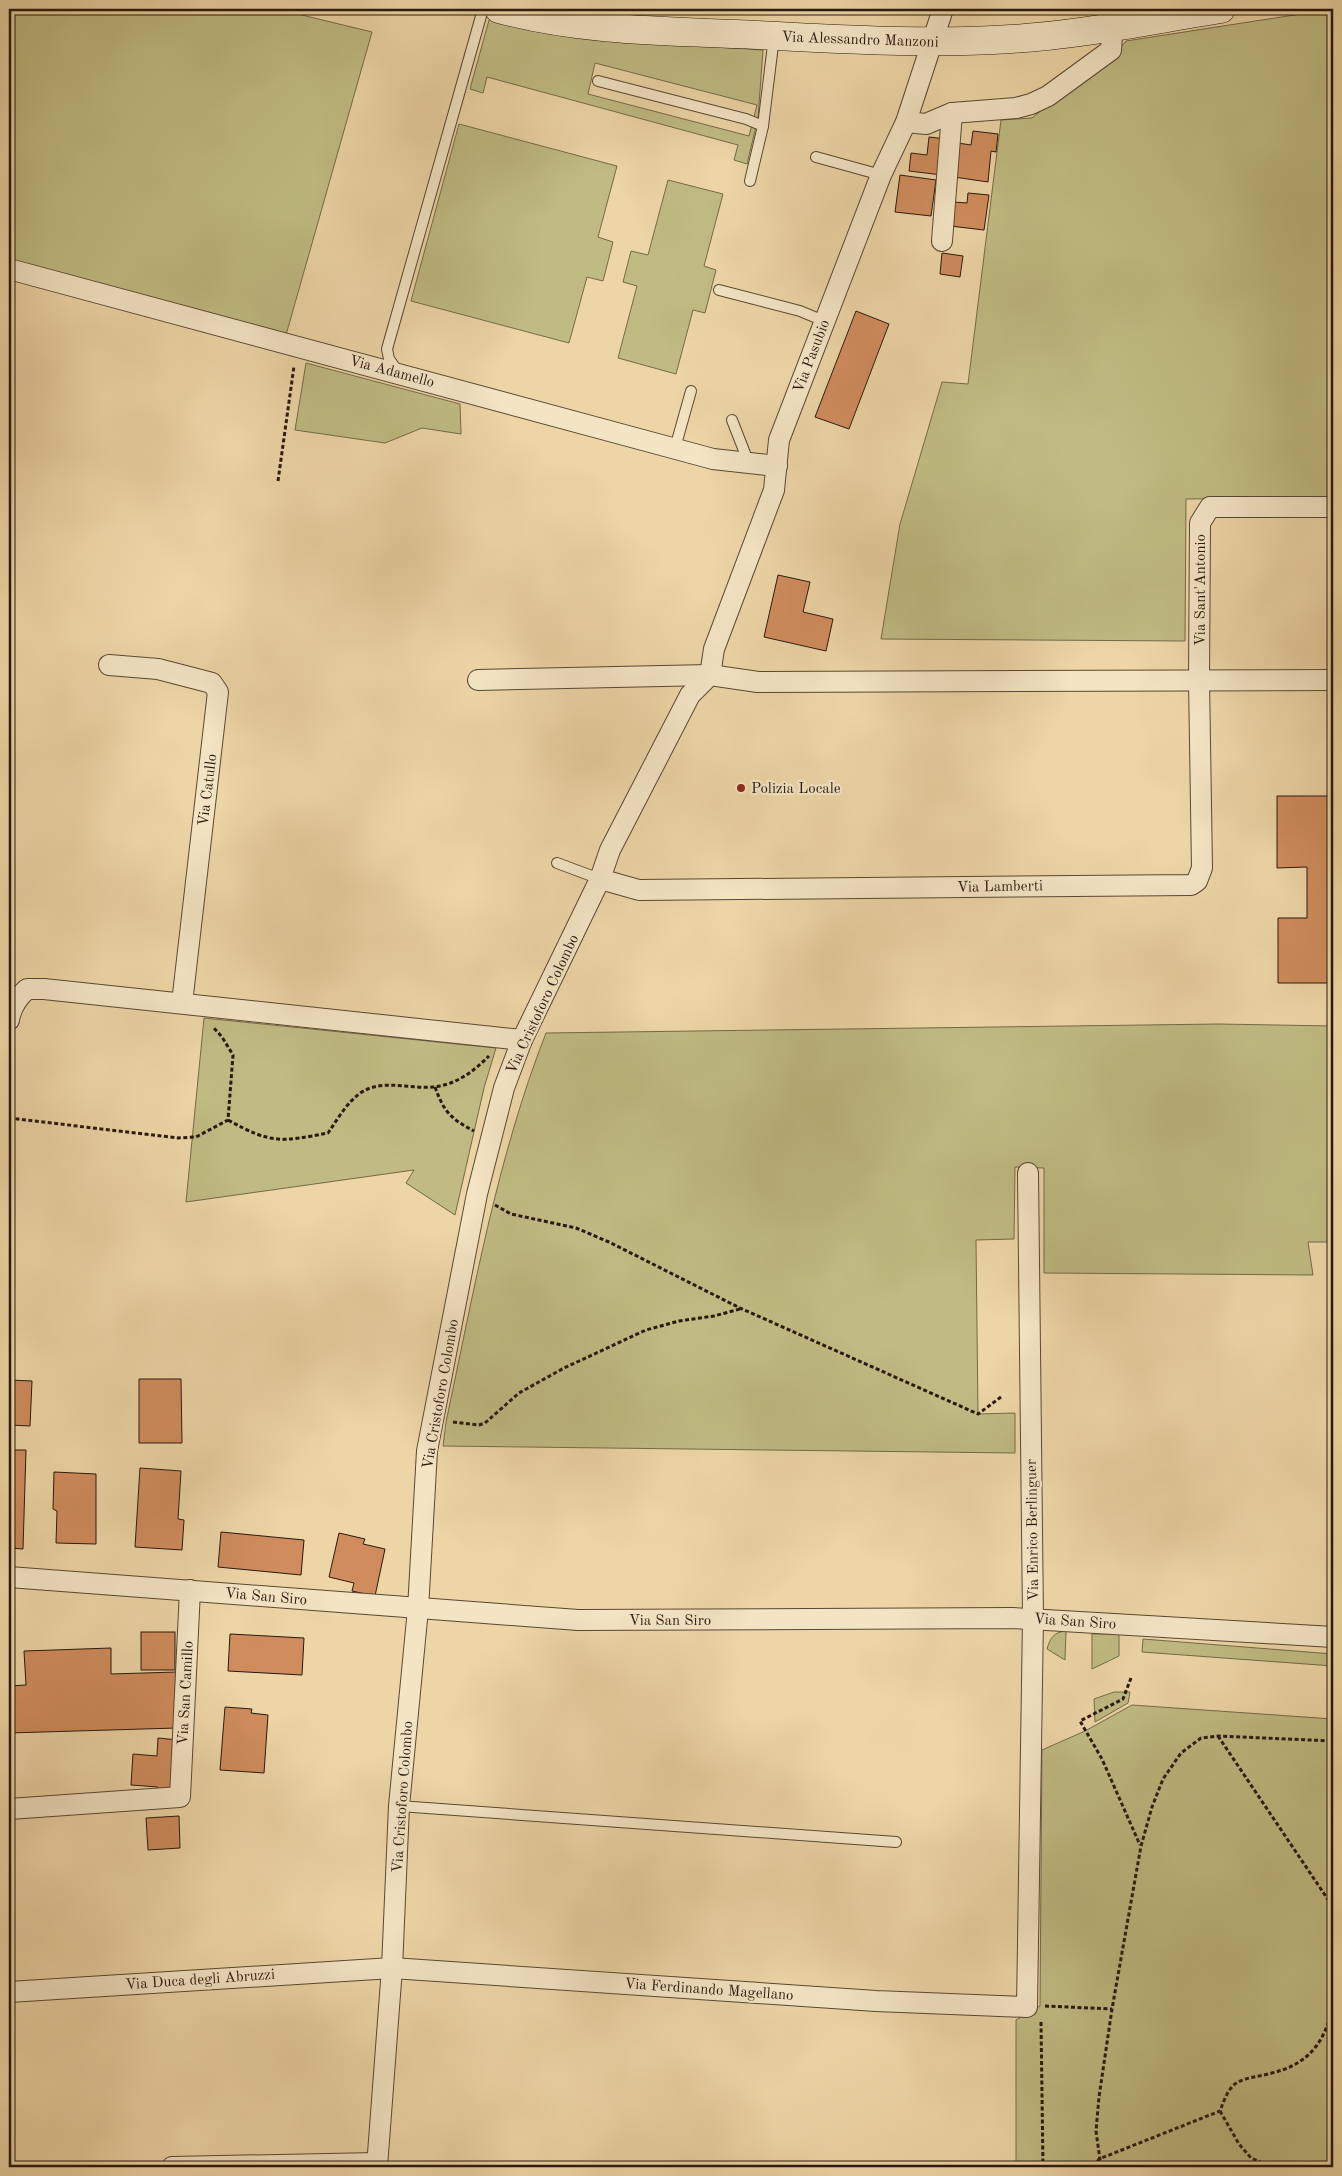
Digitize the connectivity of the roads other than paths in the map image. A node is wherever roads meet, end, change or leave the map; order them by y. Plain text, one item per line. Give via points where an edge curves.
1 (483, 9) edge
2 (500, 9) edge
3 (943, 9) edge
4 (1221, 9) edge
5 (1114, 18) edge
6 (774, 36) junction
7 (931, 42) junction
8 (598, 80) dead end
9 (952, 113) junction
10 (906, 122) junction
11 (764, 126) junction
12 (816, 156) dead end
13 (881, 175) junction
14 (750, 181) dead end
15 (942, 241) dead end
16 (9, 269) edge
17 (719, 290) dead end
18 (824, 321) junction
19 (399, 373) junction
20 (691, 391) dead end
21 (732, 420) dead end
22 (675, 448) junction
23 (748, 461) junction
24 (777, 466) junction
25 (1333, 507) edge
26 (110, 665) dead end
27 (710, 675) junction
28 (478, 680) dead end
29 (1199, 680) junction
30 (1333, 680) edge
31 (557, 862) dead end
32 (600, 879) junction
33 (190, 1004) junction
34 (9, 1020) edge
35 (514, 1039) junction
36 (1028, 1173) dead end
37 (9, 1577) edge
38 (190, 1590) junction
39 (418, 1609) junction
40 (1033, 1618) junction
41 (1333, 1637) edge
42 (399, 1806) junction
43 (9, 1809) edge
44 (896, 1842) dead end
45 (392, 1968) junction
46 (9, 1992) edge
47 (1033, 2007) joint
48 (377, 2165) edge
49 (172, 2167) edge

1 - 19 lane via 387,349 389,359
2 - 6 street, Via Alessandro Manzoni via 526,16 619,29
3 - 7 street, Via Pasubio
4 - 5 street, Via Alessandro Manzoni
5 - 7 street, Via Alessandro Manzoni via 1012,39
5 - 9 street via 1111,50 1048,96 1016,108
6 - 7 street, Via Alessandro Manzoni
6 - 11 lane
7 - 10 street, Via Pasubio
8 - 11 lane
9 - 10 street via 926,124
9 - 15 street
10 - 13 street, Via Pasubio
11 - 14 lane
12 - 13 lane
13 - 18 street, Via Pasubio
16 - 19 street, Via Adamello
17 - 18 lane via 800,311
18 - 24 street, Via Pasubio via 779,440
19 - 22 street, Via Adamello
20 - 22 lane
21 - 23 lane
22 - 23 street, Via Adamello via 712,459
23 - 24 street, Via Adamello
24 - 27 street, Via Pasubio via 774,490 714,650
25 - 29 street, Via Sant'Antonio via 1210,507 1200,523
26 - 33 street, Via Catullo via 158,669 212,683 218,692
27 - 28 street
27 - 29 street via 758,682
27 - 32 street, Via Cristoforo Colombo via 690,695 610,850
29 - 30 street
29 - 32 street, Via Lamberti via 1202,868 1197,881 1191,885 638,890
31 - 32 lane
32 - 35 street, Via Cristoforo Colombo
33 - 34 street via 27,989 17,998
33 - 35 street
35 - 39 street, Via Cristoforo Colombo via 477,1194 427,1451
36 - 40 street, Via Enrico Berlinguer
37 - 38 street, Via San Siro
38 - 39 street, Via San Siro
38 - 43 street, Via San Camillo via 180,1797
39 - 40 street, Via San Siro via 578,1620
39 - 42 street, Via Cristoforo Colombo
40 - 41 street, Via San Siro
40 - 47 street, Via Enrico Berlinguer
42 - 44 lane
42 - 45 street, Via Cristoforo Colombo
45 - 46 street, Via Duca degli Abruzzi
45 - 47 street, Via Ferdinando Magellano via 876,2001
45 - 48 street, Via Cristoforo Colombo
48 - 49 street

